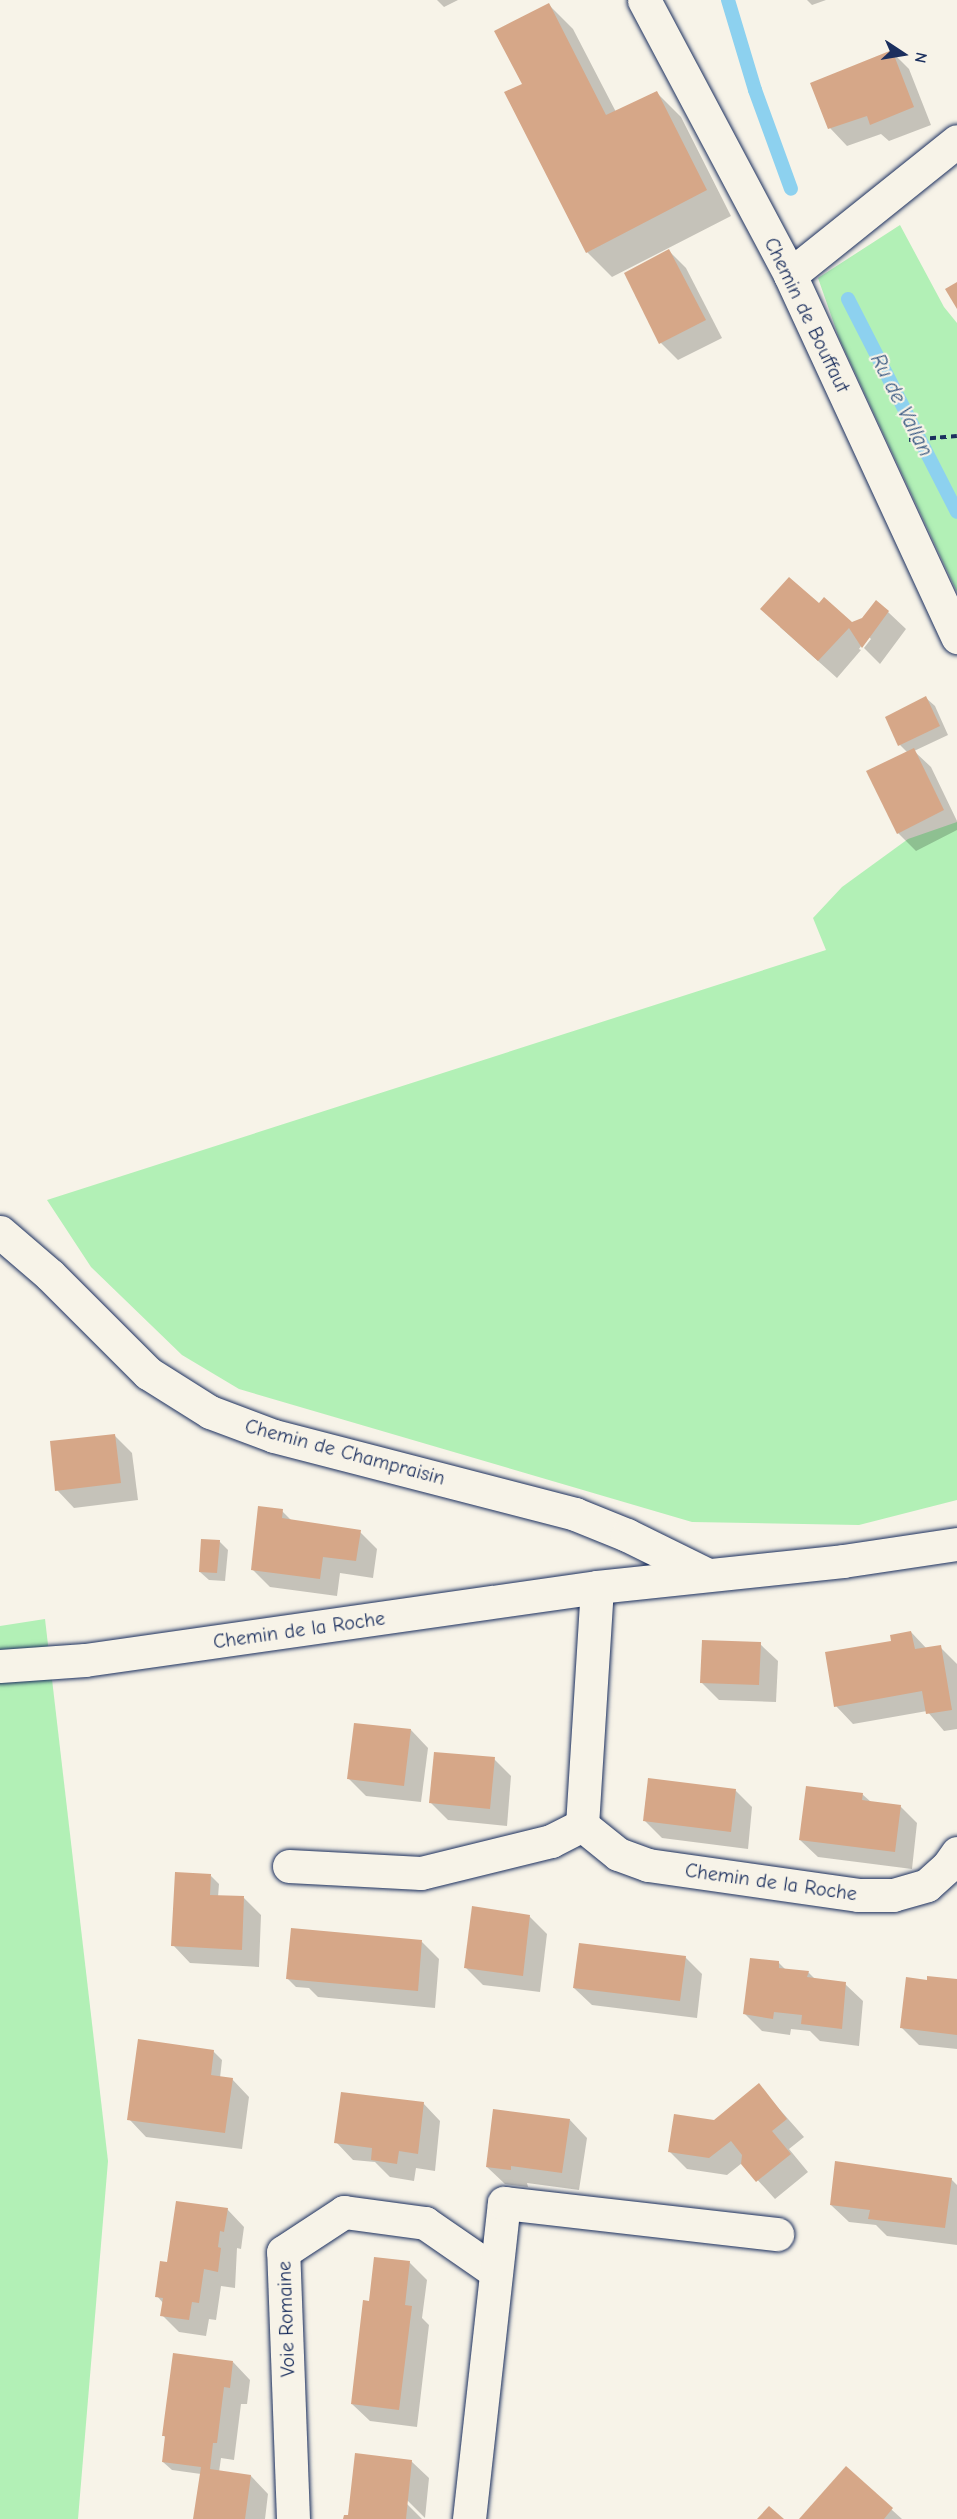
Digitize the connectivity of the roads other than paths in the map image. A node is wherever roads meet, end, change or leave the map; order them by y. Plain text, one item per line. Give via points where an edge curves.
1 (644, 0) edge
2 (957, 141) edge
3 (790, 275) junction
4 (957, 637) edge
5 (0, 1232) edge
6 (957, 1544) edge
7 (706, 1574) junction
8 (597, 1587) junction
9 (0, 1666) edge
10 (582, 1826) junction
11 (957, 1853) edge
12 (289, 1866) dead end
13 (777, 2234) dead end
14 (496, 2272) junction
15 (293, 2519) edge
16 (470, 2519) edge

1 - 3 street, Chemin de Bouffaut
2 - 3 street
3 - 4 street, Chemin de Bouffaut
5 - 7 street, Chemin de Champraisin via 50,1275 148,1373 210,1412 274,1436 575,1514
6 - 7 street, Chemin de la Roche via 843,1561
7 - 8 street, Chemin de la Roche
8 - 9 street, Chemin de la Roche via 85,1660
8 - 10 street
10 - 11 street, Chemin de la Roche via 618,1854 648,1865 858,1895 893,1895 927,1885
10 - 12 street via 551,1841 421,1873
13 - 14 street via 504,2203
14 - 15 street, Voie Romaine via 424,2223 344,2212 283,2252
14 - 16 street

